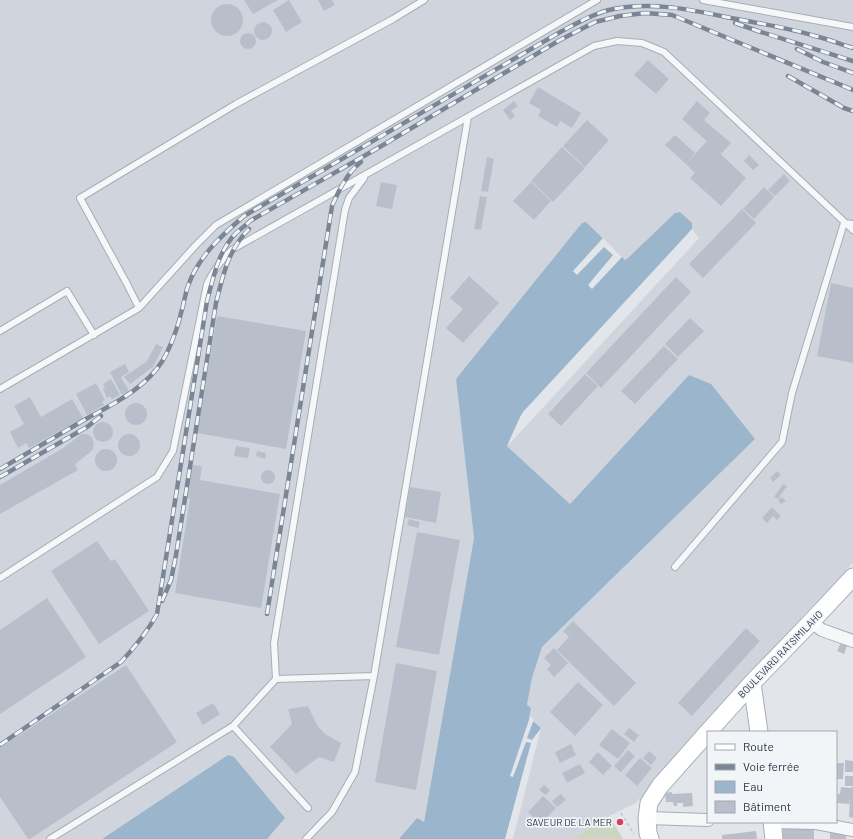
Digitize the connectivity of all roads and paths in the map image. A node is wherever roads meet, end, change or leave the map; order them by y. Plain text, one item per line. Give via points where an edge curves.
1 (424, 0) edge
2 (597, 0) edge
3 (703, 0) edge
4 (853, 27) edge
5 (468, 118) junction
6 (366, 175) junction
7 (844, 223) junction
8 (853, 224) edge
9 (853, 230) edge
10 (139, 308) junction
11 (0, 331) edge
12 (94, 334) junction
13 (0, 389) edge
14 (675, 567) dead end
15 (853, 577) edge
16 (0, 578) edge
17 (811, 622) junction
18 (853, 641) edge
19 (374, 676) junction
20 (276, 679) junction
21 (752, 683) junction
22 (233, 726) junction
23 (709, 731) edge
24 (759, 731) edge
25 (707, 733) edge
26 (308, 808) dead end
27 (621, 813) dead end
28 (647, 818) junction
29 (707, 820) edge
30 (772, 823) edge
31 (816, 823) edge
32 (853, 830) edge
33 (50, 839) edge
34 (306, 839) edge
35 (637, 839) edge
36 (650, 839) edge
37 (774, 839) edge

1 - 10 lane via 236,104 80,198
2 - 10 lane via 216,225
3 - 4 lane
5 - 6 lane
5 - 7 lane via 594,46 617,41 642,43 664,52
5 - 19 lane
6 - 16 lane via 226,255 207,284 173,451 157,477
6 - 20 lane via 349,198 345,210 274,643
7 - 8 lane
7 - 9 lane
7 - 14 lane via 792,393 782,442
10 - 12 lane
11 - 12 lane via 67,291
12 - 13 lane
15 - 17 main road, BOULEVARD RATSIMILAHO
17 - 18 street via 822,630
17 - 21 main road, BOULEVARD RATSIMILAHO
19 - 20 lane
19 - 34 lane via 355,772 332,812
20 - 22 lane
21 - 23 main road, BOULEVARD RATSIMILAHO
21 - 24 main road
22 - 26 lane
22 - 33 lane
25 - 28 main road, BOULEVARD RATSIMILAHO via 660,786 649,803
27 - 35 path
28 - 29 street
28 - 36 main road, BOULEVARD RATSIMILAHO
30 - 37 main road
31 - 32 street

